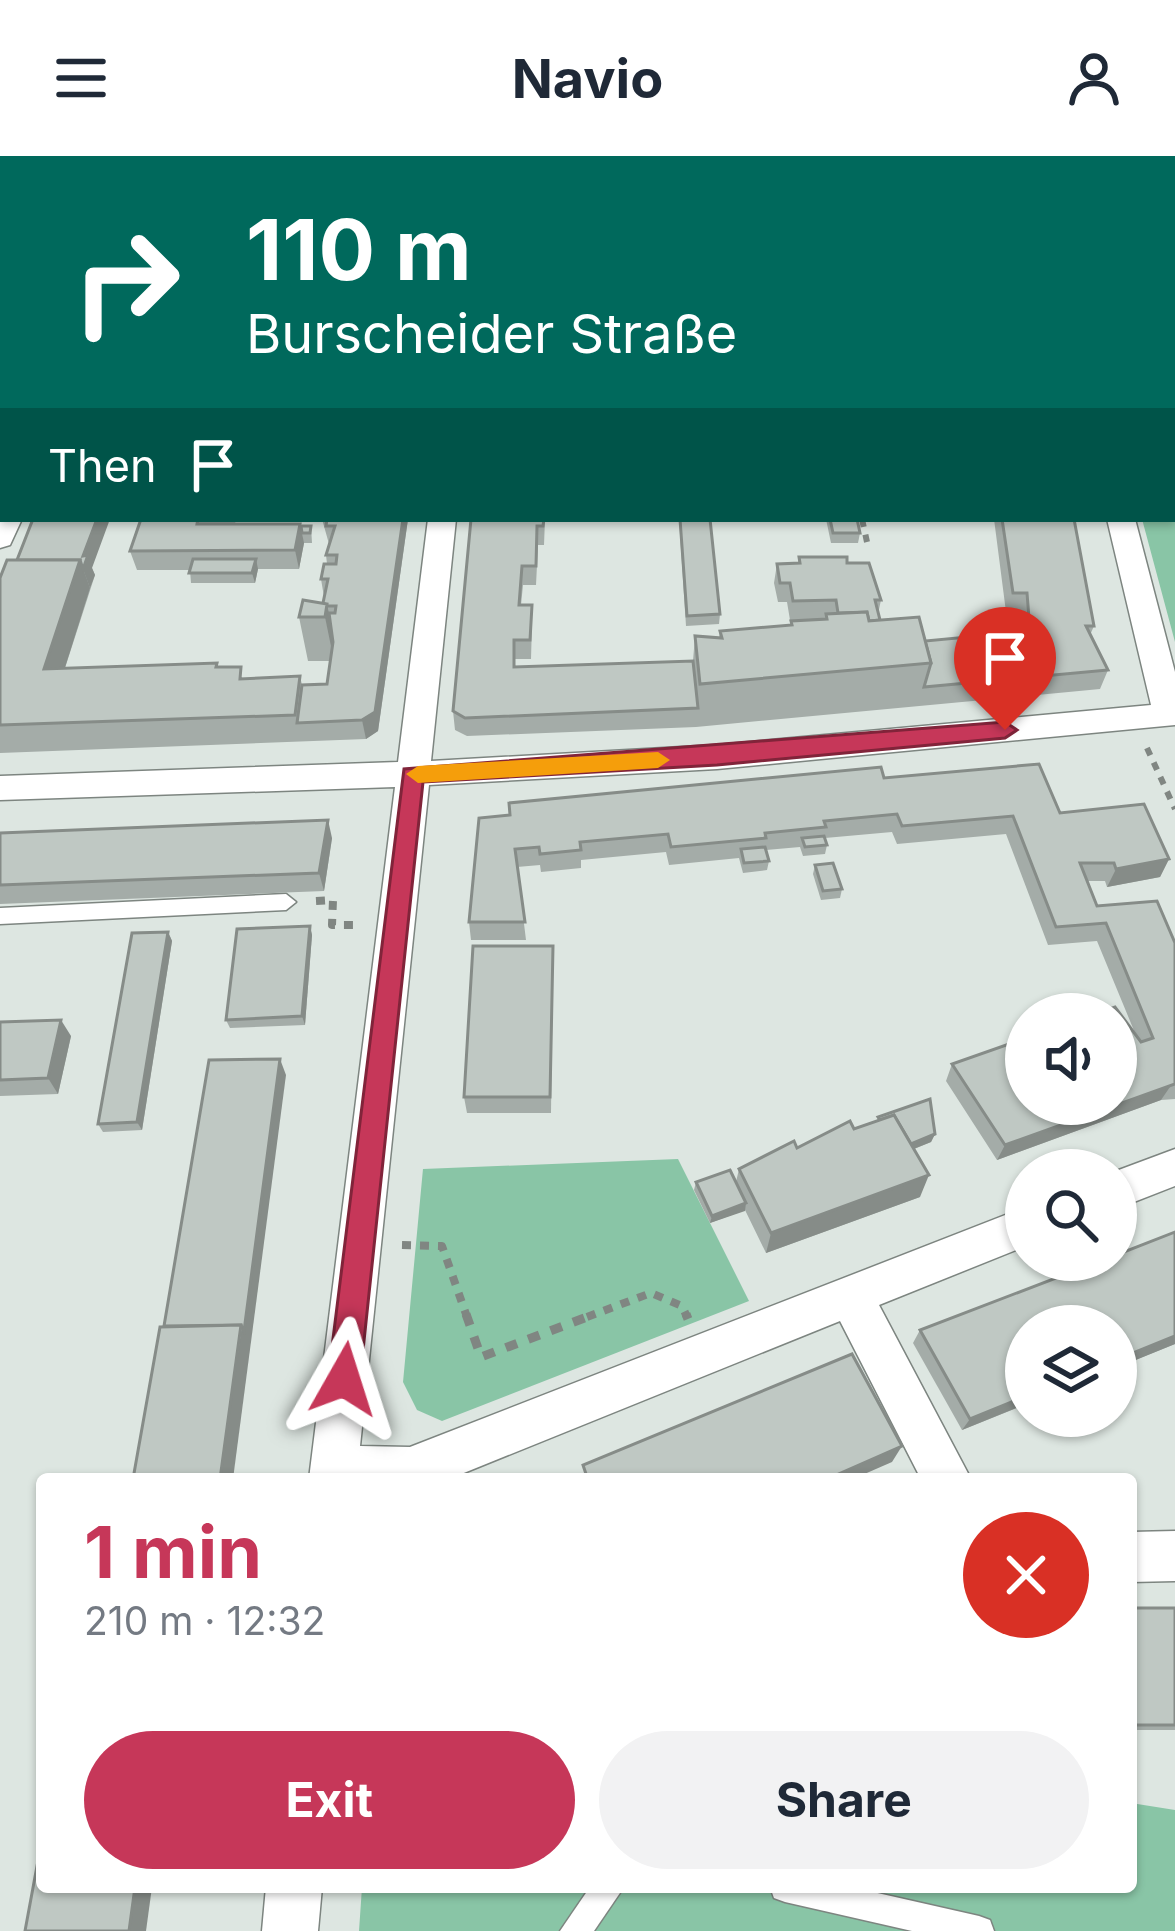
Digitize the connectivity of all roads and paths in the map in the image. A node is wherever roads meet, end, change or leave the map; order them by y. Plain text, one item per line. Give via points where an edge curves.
1 (442, 522) edge
2 (863, 522) edge
3 (1122, 522) edge
4 (867, 542) dead end
5 (1160, 716) edge
6 (412, 775) junction
7 (0, 788) edge
8 (1175, 809) edge
9 (286, 902) joint
10 (0, 916) edge
11 (394, 924) junction
12 (1175, 1167) edge
13 (1137, 1182) edge
14 (1005, 1234) edge
15 (423, 1245) dead end
16 (850, 1296) junction
17 (703, 1353) junction
18 (333, 1473) edge
19 (359, 1473) edge
20 (944, 1473) edge
21 (1175, 1556) edge
22 (1137, 1557) edge
23 (293, 1893) edge
24 (604, 1893) edge
25 (812, 1893) edge
26 (290, 1931) edge
27 (575, 1931) edge
28 (980, 1931) edge

1 - 6 street
2 - 4 path
3 - 5 street
5 - 6 street via 717,757
5 - 8 path
6 - 7 street
6 - 11 street
9 - 10 lane
9 - 11 path via 334,900 332,925
11 - 18 street
12 - 13 street
14 - 16 street
15 - 17 path via 442,1246 482,1357 651,1293 682,1306
16 - 17 street
16 - 20 street
17 - 19 street via 410,1471
21 - 22 street
23 - 26 street
24 - 27 lane
25 - 28 lane

